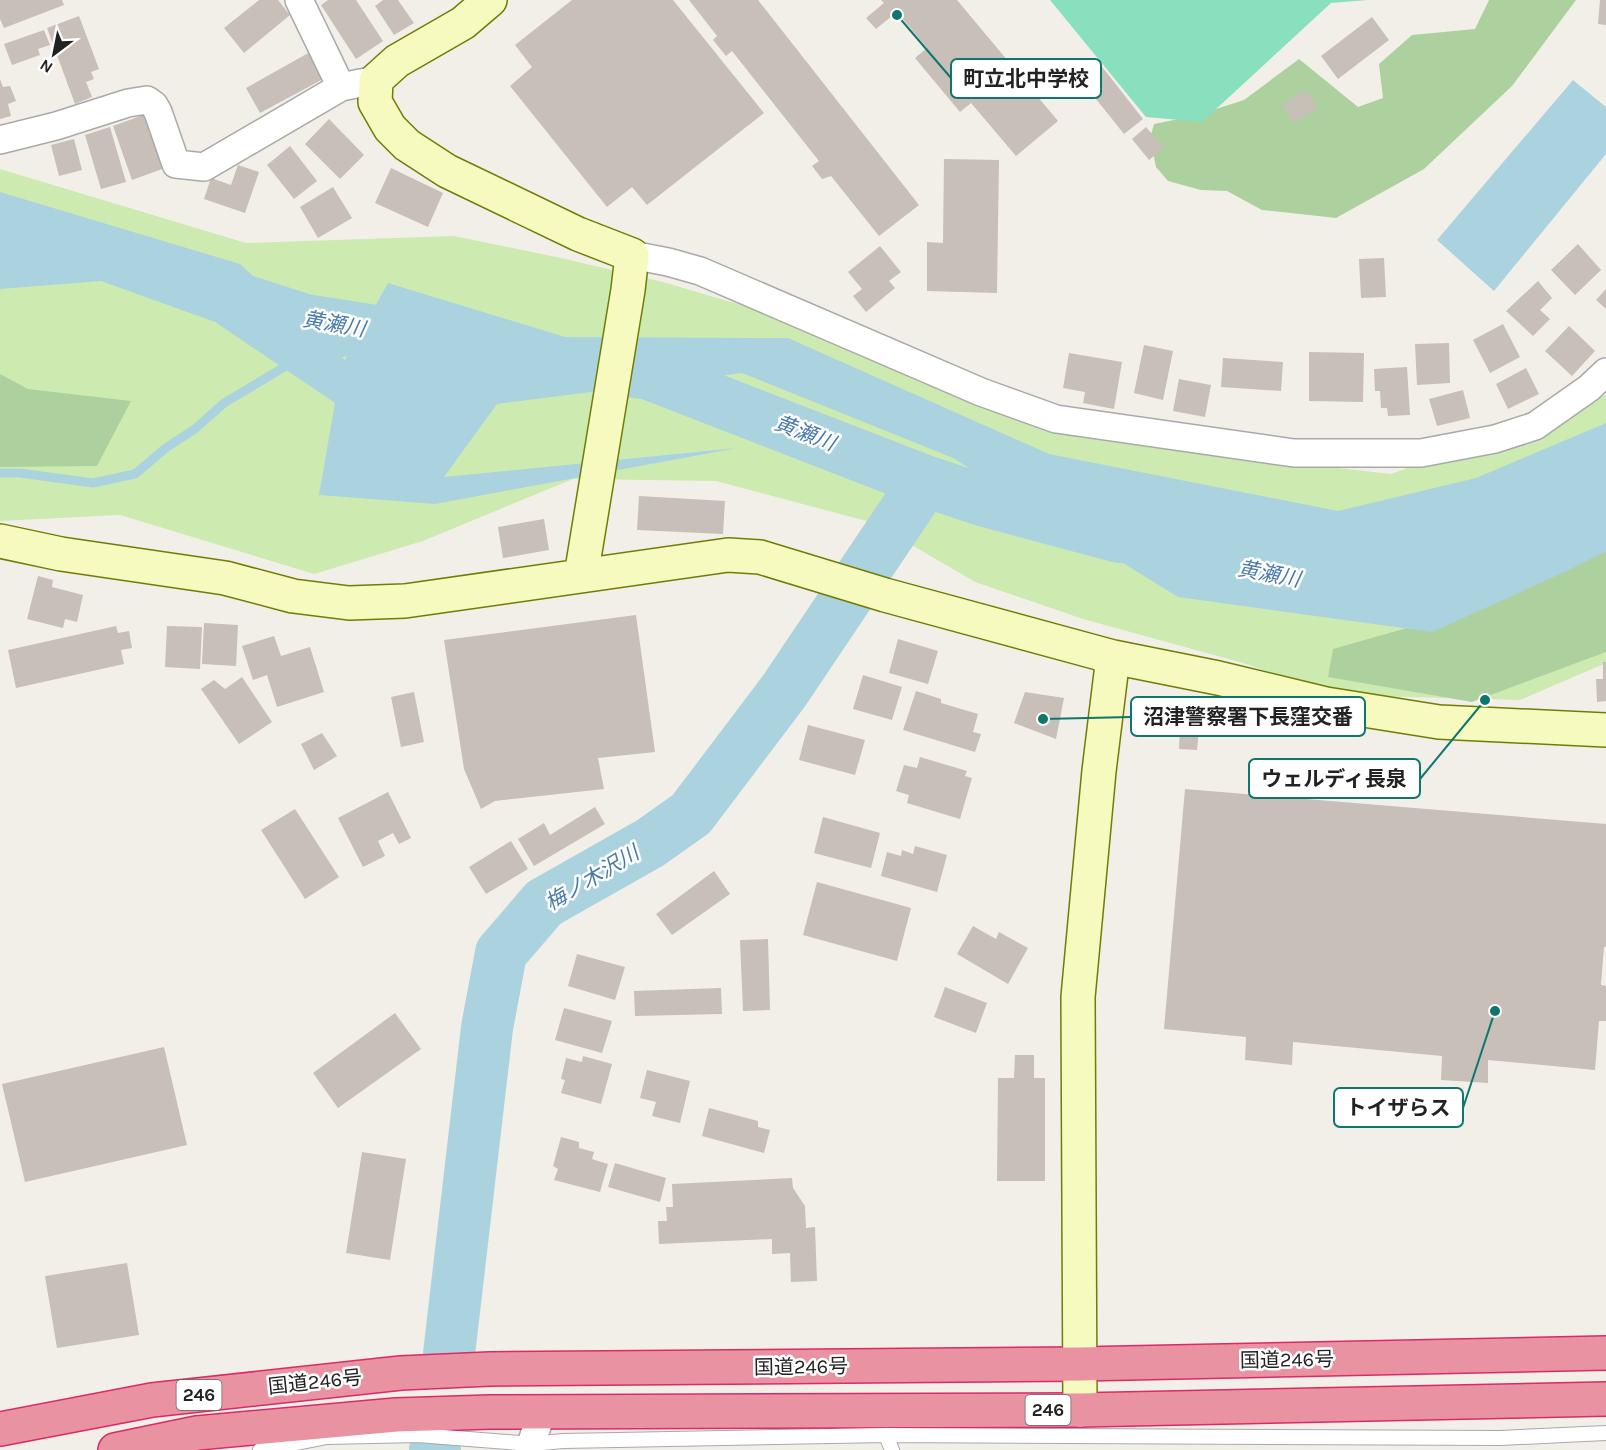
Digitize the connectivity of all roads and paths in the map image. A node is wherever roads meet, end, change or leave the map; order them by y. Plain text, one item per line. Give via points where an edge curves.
1 (298, 0) edge
2 (490, 0) edge
3 (376, 80) junction
4 (341, 87) junction
5 (0, 140) edge
6 (632, 255) junction
7 (1606, 372) edge
8 (0, 541) edge
9 (580, 576) junction
10 (1113, 657) junction
11 (1606, 730) edge
12 (1606, 1353) edge
13 (1080, 1364) junction
14 (1606, 1399) edge
15 (1080, 1410) junction
16 (542, 1412) junction
17 (0, 1429) edge
18 (1606, 1433) edge
19 (886, 1435) junction
20 (530, 1447) edge
21 (116, 1450) edge
22 (260, 1450) edge
23 (892, 1450) edge

1 - 4 street
2 - 3 street via 463,23 397,61
3 - 4 street
3 - 6 street via 375,102 390,128 407,145 447,171 578,234
4 - 5 street via 204,166 176,164 158,112 147,100
6 - 7 street via 700,271 981,392 1056,419 1294,453 1421,453 1495,439 1535,426
6 - 9 street
8 - 9 street via 60,554 225,578 293,596 348,603 405,601
9 - 10 street via 728,555 760,557
10 - 11 street via 1326,704 1428,720
10 - 13 street via 1078,997
12 - 13 highway, 国道246号 / 246
13 - 15 street
13 - 17 highway, 国道246号 / 246 via 400,1373 153,1400
14 - 15 highway, 国道246号 / 246
15 - 16 highway, 国道246号 / 246
16 - 20 street
16 - 21 highway, 国道246号 / 246 via 396,1415 197,1433
18 - 19 lane via 1500,1438
19 - 20 lane via 563,1441
19 - 23 lane
20 - 22 lane via 418,1435 327,1437

